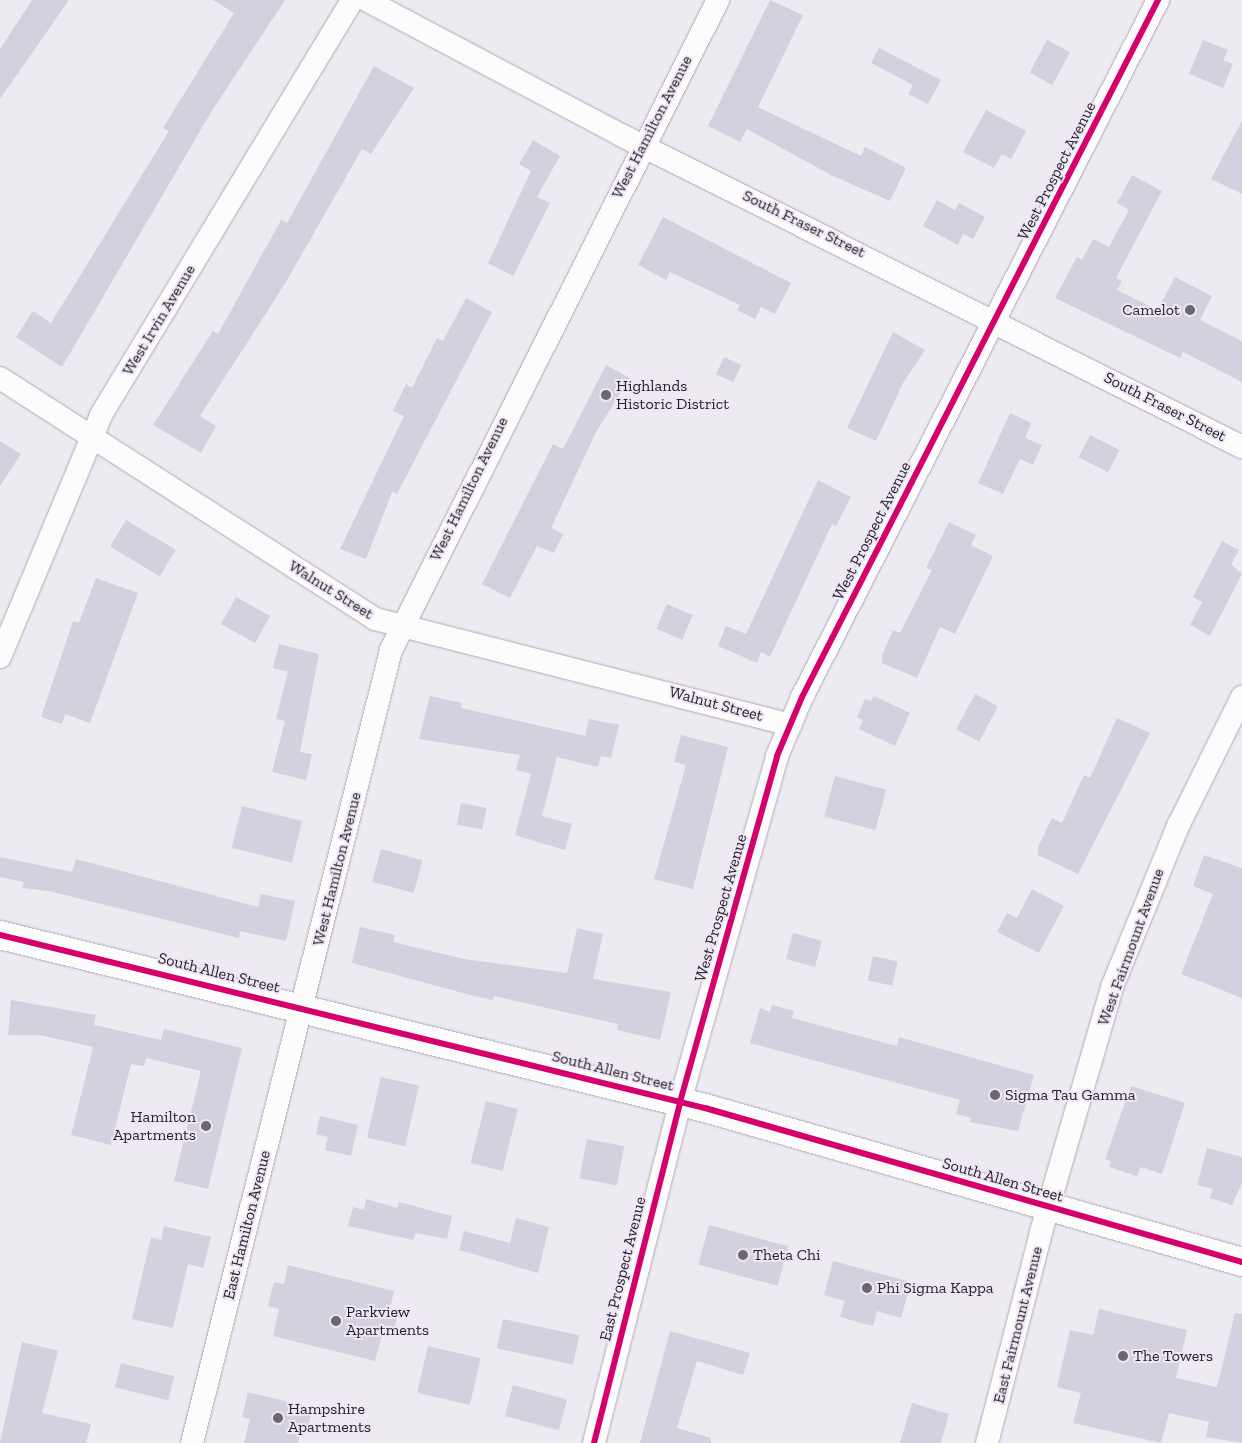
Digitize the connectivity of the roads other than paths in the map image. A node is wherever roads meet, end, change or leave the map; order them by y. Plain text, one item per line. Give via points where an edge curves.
1 (352, 0) edge
2 (366, 0) edge
3 (718, 0) edge
4 (1158, 0) edge
5 (643, 145) junction
6 (996, 320) junction
7 (0, 378) edge
8 (91, 436) junction
9 (1242, 447) edge
10 (401, 626) junction
11 (0, 657) edge
12 (1242, 697) edge
13 (791, 725) junction
14 (0, 935) edge
15 (43, 945) junction
16 (0, 949) edge
17 (302, 1008) junction
18 (680, 1102) junction
19 (1048, 1207) junction
20 (1242, 1262) edge
21 (192, 1443) edge
22 (594, 1443) edge
23 (987, 1443) edge

1 - 8 street, West Irvin Avenue
2 - 5 street, South Fraser Street
3 - 5 street, West Hamilton Avenue
4 - 6 street, West Prospect Avenue
5 - 6 street, South Fraser Street
5 - 10 street, West Hamilton Avenue
6 - 9 street, South Fraser Street
6 - 13 street, West Prospect Avenue
7 - 8 street, Walnut Street
8 - 10 street, Walnut Street via 375,619
8 - 11 street, West Irvin Avenue
10 - 13 street, Walnut Street
10 - 17 street, West Hamilton Avenue
12 - 19 street, West Fairmount Avenue via 1178,824 1132,934 1112,987
13 - 18 street, West Prospect Avenue via 777,756
14 - 15 street, South Allen Street
15 - 16 street
15 - 17 street, South Allen Street
17 - 18 street, South Allen Street
17 - 21 street, East Hamilton Avenue
18 - 19 street, South Allen Street
18 - 22 street, East Prospect Avenue
19 - 20 street, South Allen Street
19 - 23 street, East Fairmount Avenue

